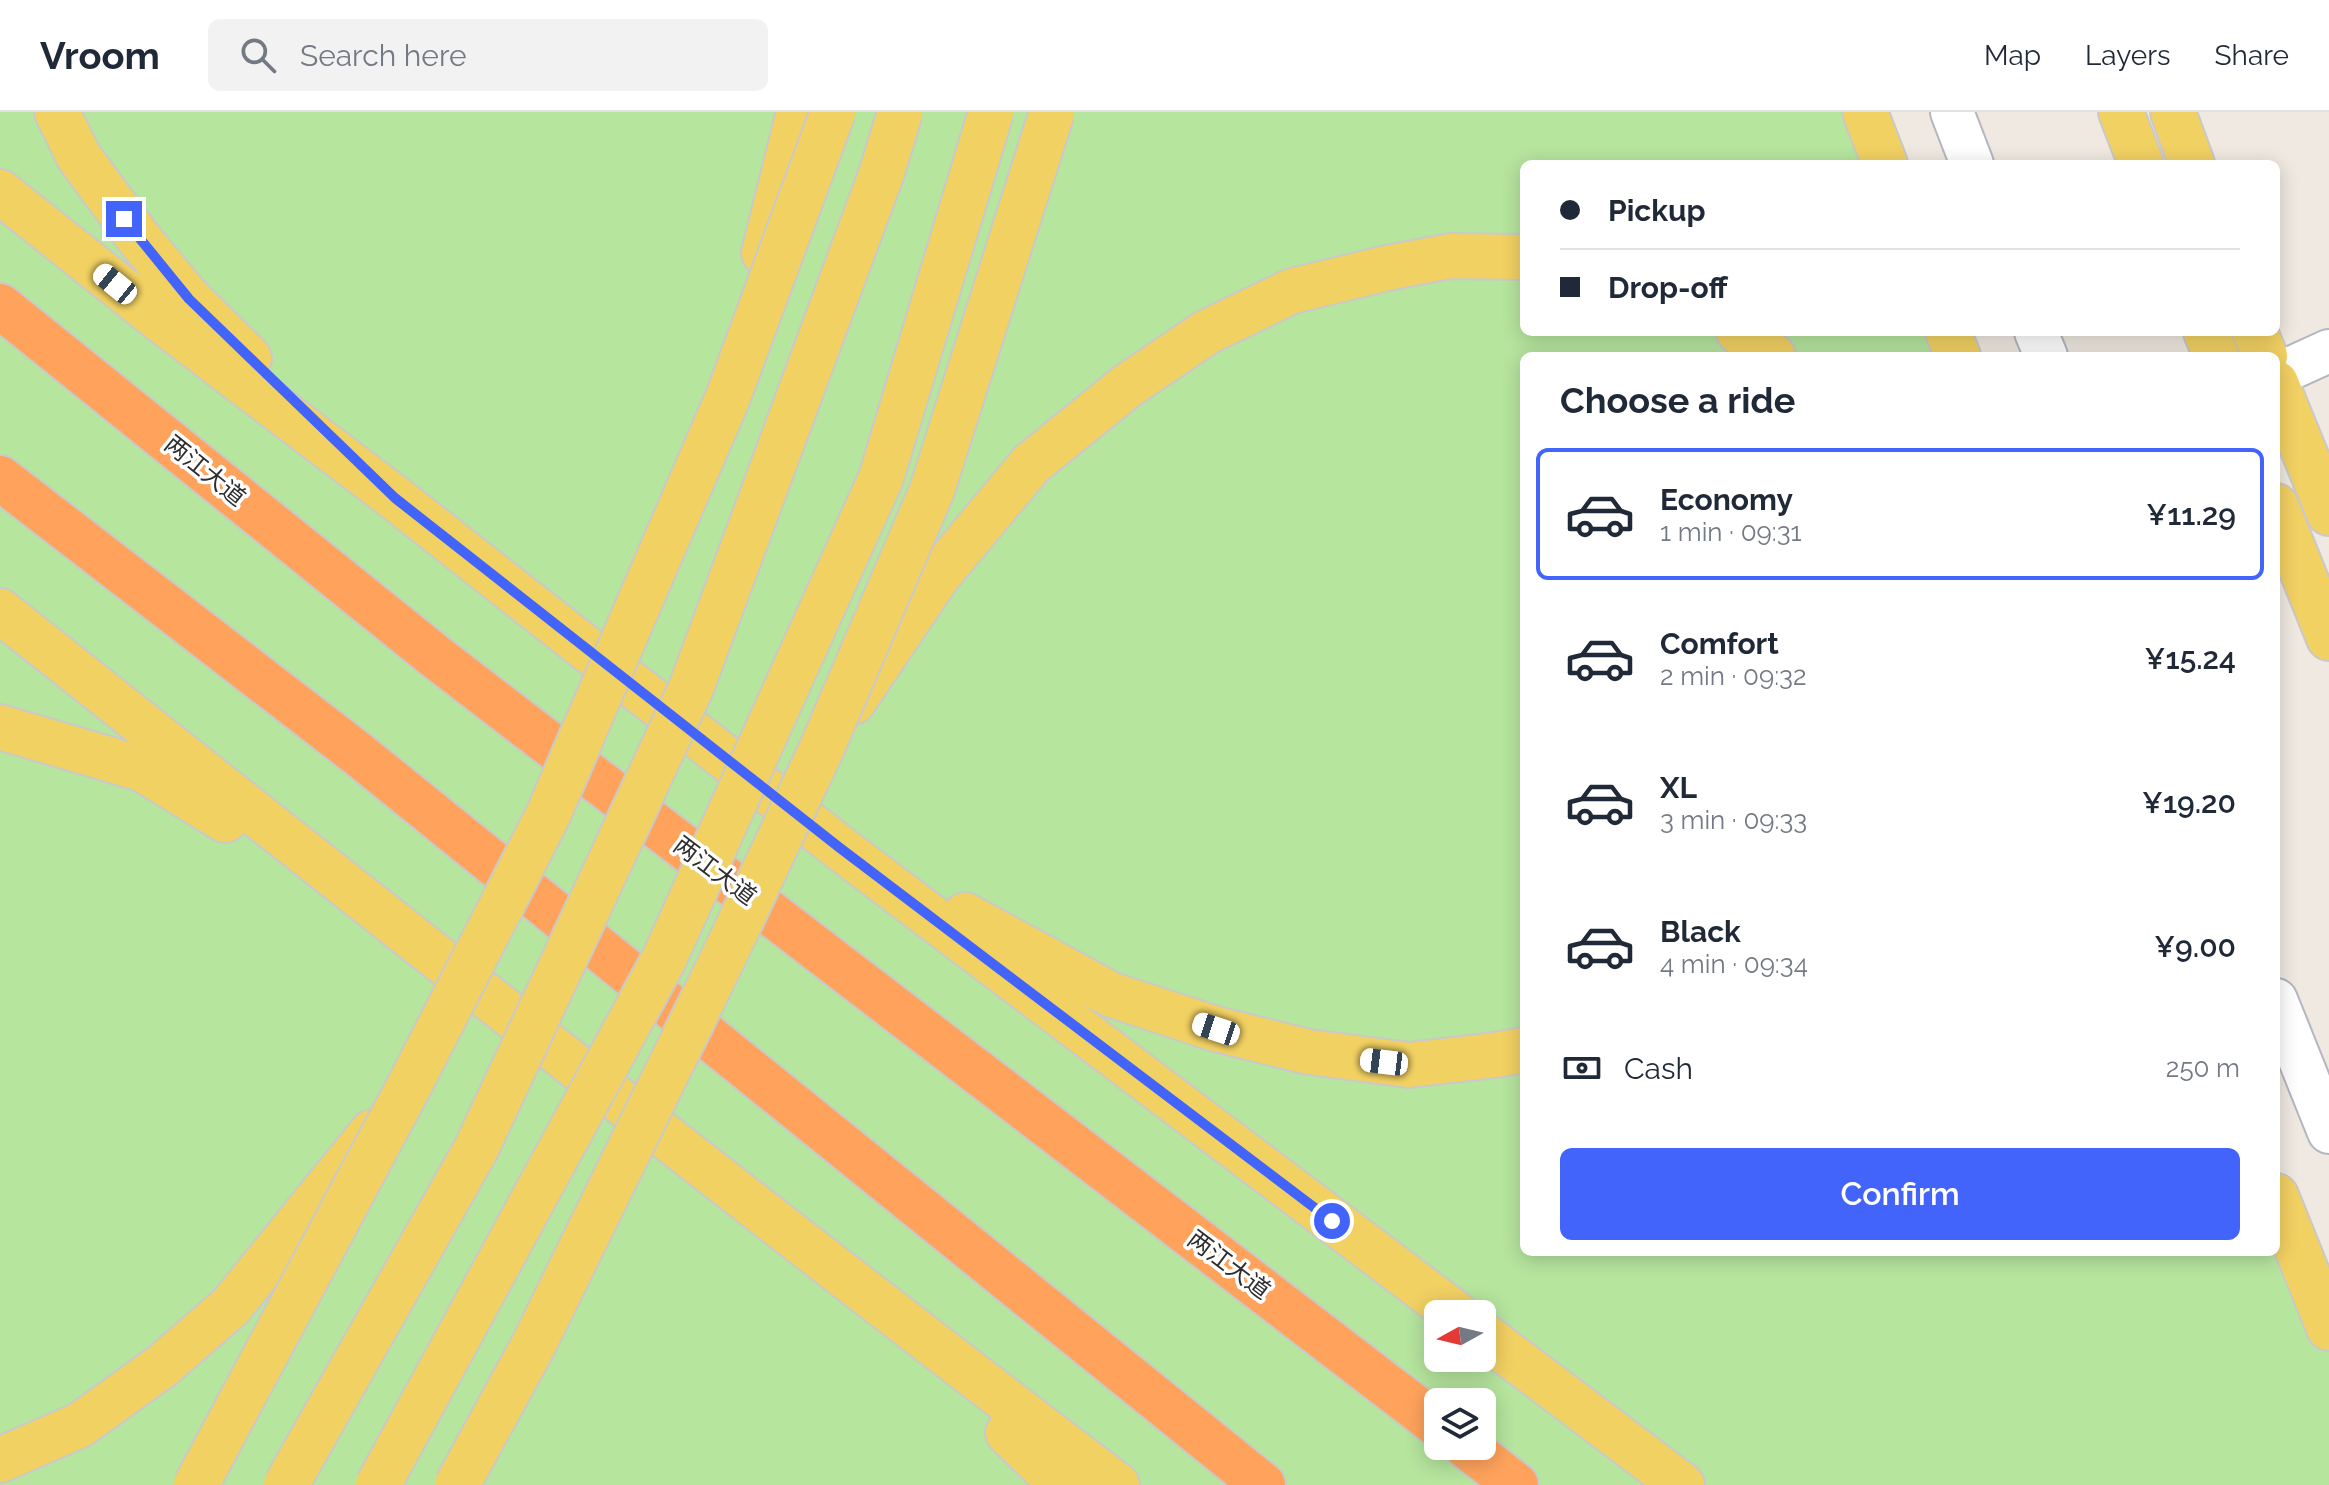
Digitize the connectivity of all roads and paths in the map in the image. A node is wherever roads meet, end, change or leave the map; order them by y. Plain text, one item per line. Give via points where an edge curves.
1 (57, 112) edge
2 (799, 112) edge
3 (833, 112) edge
4 (900, 112) edge
5 (991, 112) edge
6 (1052, 112) edge
7 (1865, 112) edge
8 (1952, 112) edge
9 (2121, 112) edge
10 (2173, 112) edge
11 (1883, 160) edge
12 (1970, 160) edge
13 (2139, 160) edge
14 (2191, 160) edge
15 (0, 192) edge
16 (1520, 257) edge
17 (0, 306) edge
18 (1745, 336) edge
19 (2329, 351) edge
20 (1767, 352) edge
21 (2280, 373) edge
22 (2280, 393) edge
23 (728, 397) junction
24 (0, 478) edge
25 (395, 498) junction
26 (2329, 513) edge
27 (2280, 516) edge
28 (0, 611) edge
29 (2329, 638) edge
30 (0, 727) edge
31 (821, 750) junction
32 (840, 848) junction
33 (407, 935) junction
34 (2280, 1010) edge
35 (1520, 1051) edge
36 (407, 1090) junction
37 (2329, 1132) edge
38 (2280, 1206) edge
39 (831, 1267) junction
40 (1437, 1300) edge
41 (2329, 1328) edge
42 (534, 1344) junction
43 (1496, 1345) edge
44 (1424, 1414) edge
45 (0, 1460) edge
46 (1484, 1460) edge
47 (196, 1485) edge
48 (286, 1485) edge
49 (378, 1485) edge
50 (457, 1485) edge
51 (478, 1485) edge
52 (1062, 1485) edge
53 (1117, 1485) edge
54 (1263, 1485) edge
55 (1516, 1485) edge
56 (1682, 1485) edge

1 - 25 main road via 79,157 189,299
2 - 23 main road, bridge
3 - 23 main road, bridge
4 - 48 main road, bridge via 691,688 476,1149
5 - 49 main road, bridge via 881,478 664,959
6 - 31 main road, bridge via 932,490
7 - 11 main road
8 - 12 street
9 - 13 main road
10 - 14 main road
15 - 25 main road
16 - 31 main road, bridge via 1450,256 1292,291 1207,332 1127,386 1031,464 937,577
17 - 44 highway, 两江大道 via 436,657
18 - 20 main road
19 - 21 street
22 - 26 main road
23 - 36 main road, bridge via 548,815
24 - 54 highway via 358,754
25 - 32 main road
27 - 29 main road
28 - 33 main road
30 - 33 main road via 142,769
31 - 42 main road, bridge
32 - 35 main road via 1112,995 1216,1029 1309,1052 1409,1065
32 - 40 main road
33 - 39 main road
34 - 37 street
36 - 45 main road, bridge via 231,1306 162,1366 80,1425
36 - 47 main road, bridge
38 - 41 main road
39 - 52 main road
39 - 53 main road
42 - 50 main road, bridge
42 - 51 main road, bridge
43 - 56 main road
46 - 55 highway

